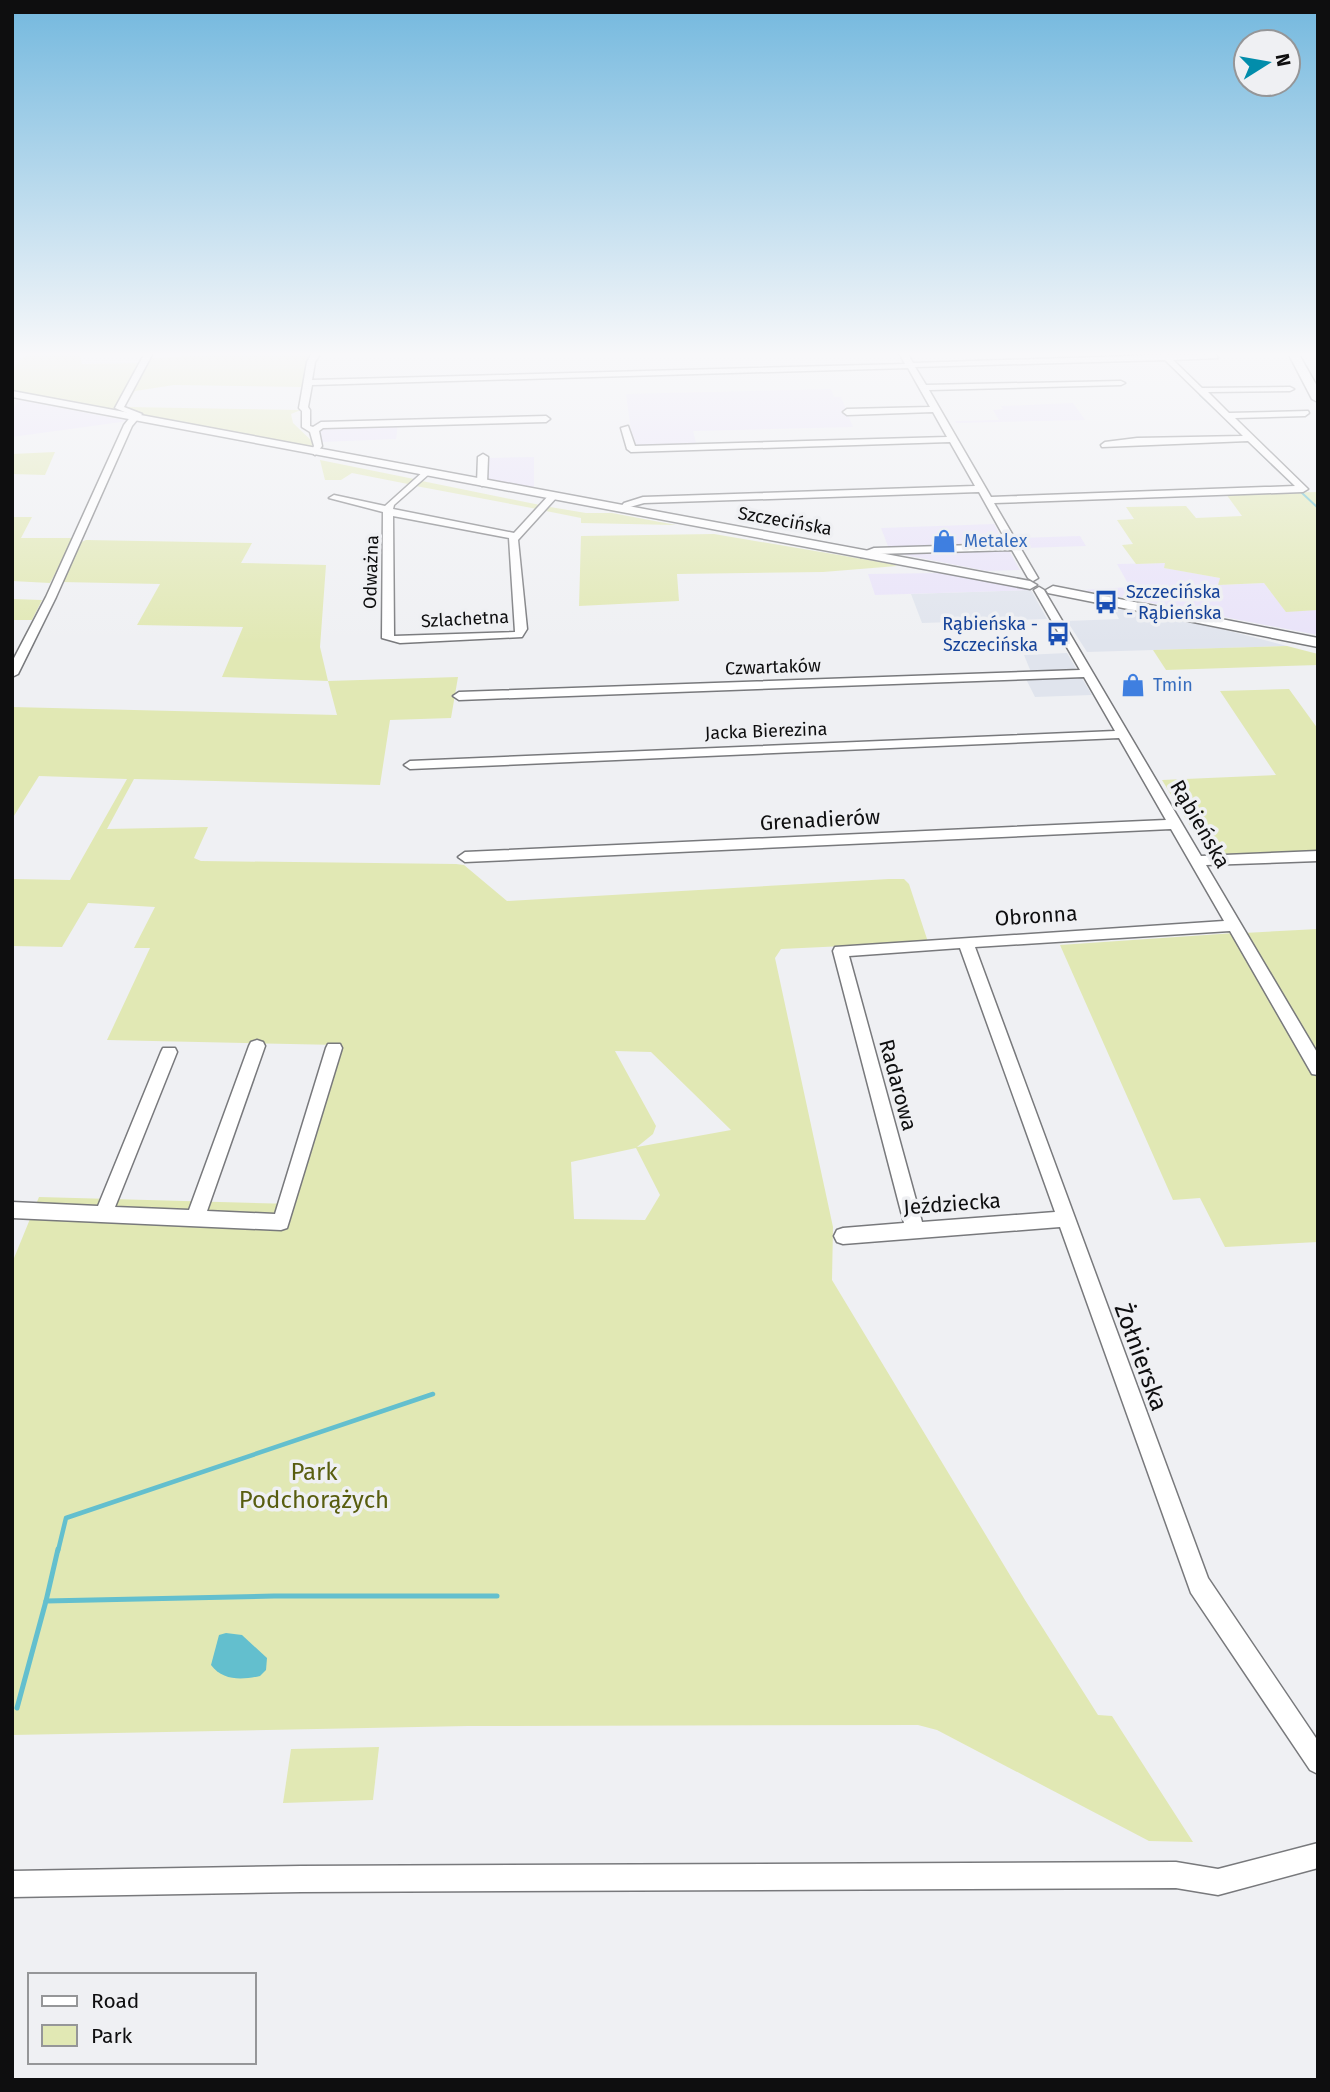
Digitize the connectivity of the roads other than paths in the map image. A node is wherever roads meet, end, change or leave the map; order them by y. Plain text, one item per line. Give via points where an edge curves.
1 (117, 449) edge
2 (298, 449) edge
3 (317, 449) edge
4 (959, 449) edge
5 (1261, 449) edge
6 (315, 452) junction
7 (483, 457) dead end
8 (425, 473) junction
9 (482, 484) junction
10 (982, 489) junction
11 (552, 497) junction
12 (334, 498) dead end
13 (989, 500) junction
14 (623, 510) junction
15 (388, 511) junction
16 (515, 536) junction
17 (1016, 547) junction
18 (865, 555) junction
19 (1040, 586) junction
20 (387, 635) joint
21 (1318, 643) edge
22 (1088, 673) junction
23 (12, 674) edge
24 (459, 696) dead end
25 (1124, 734) junction
26 (410, 765) dead end
27 (1176, 824) junction
28 (1318, 856) edge
29 (466, 857) dead end
30 (1197, 861) junction
31 (1235, 925) junction
32 (966, 944) junction
33 (840, 951) joint
34 (257, 1046) dead end
35 (334, 1048) dead end
36 (169, 1052) dead end
37 (1318, 1069) edge
38 (12, 1210) edge
39 (103, 1214) junction
40 (195, 1219) junction
41 (1066, 1219) junction
42 (915, 1230) junction
43 (843, 1236) dead end
44 (1318, 1762) edge
45 (1318, 1855) edge
46 (12, 1884) edge

1 - 23 street
2 - 6 main road, Szczecińska
3 - 6 street
4 - 10 street, Rąbieńska
5 - 13 street via 1303,489
6 - 8 main road, Szczecińska
7 - 9 street
8 - 9 main road, Szczecińska
8 - 15 street
9 - 11 main road, Szczecińska
10 - 13 street, Rąbieńska
10 - 14 street via 643,500
11 - 14 main road, Szczecińska
11 - 16 street
12 - 15 street
13 - 17 street, Rąbieńska
14 - 18 main road, Szczecińska
15 - 16 street
15 - 20 street, Odważna
16 - 20 street, Szlachetna via 522,629 518,635 393,640
17 - 18 street via 874,551
17 - 19 street, Rąbieńska
18 - 19 main road, Szczecińska
19 - 21 main road, Szczecińska
19 - 22 street, Rąbieńska
22 - 24 street, Czwartaków
22 - 25 street, Rąbieńska
25 - 26 street, Jacka Bierezina
25 - 27 street, Rąbieńska
27 - 29 street, Grenadierów
27 - 30 street, Rąbieńska
28 - 30 street
30 - 31 street, Rąbieńska
31 - 32 street, Obronna
31 - 37 street, Rąbieńska
32 - 33 street, Obronna
32 - 41 street, Żołnierska
33 - 42 street, Radarowa
34 - 40 street
35 - 40 street via 281,1222
36 - 39 street
38 - 39 street
39 - 40 street
41 - 42 street, Jeździecka
41 - 44 street, Żołnierska via 1199,1586
42 - 43 street, Jeździecka
45 - 46 street via 1218,1882 1176,1875 1122,1875

